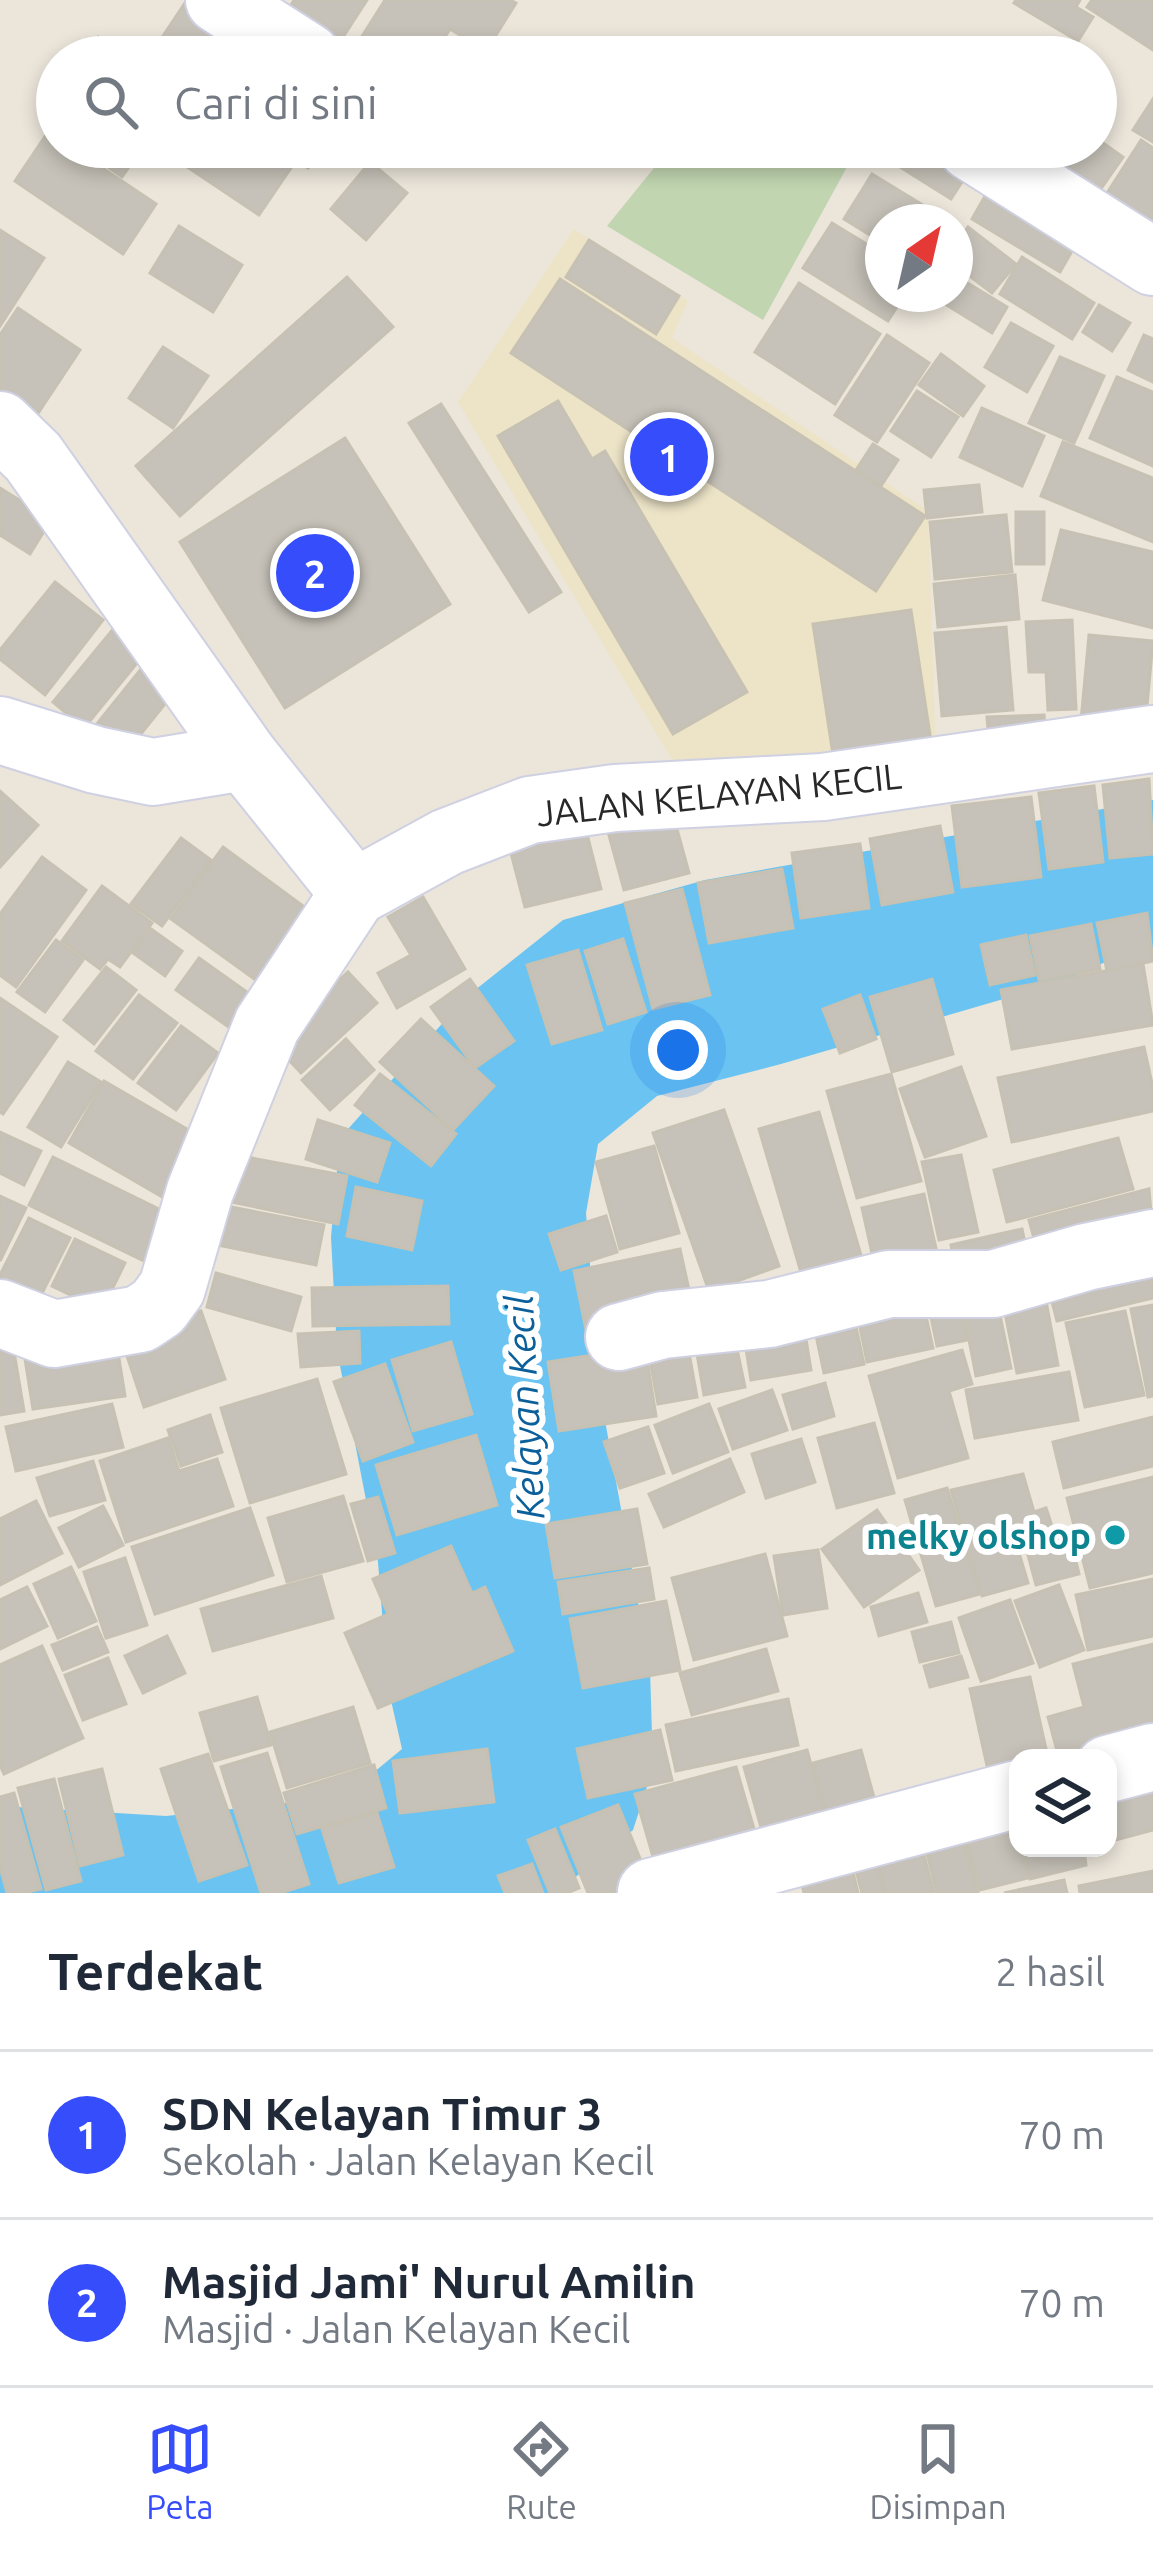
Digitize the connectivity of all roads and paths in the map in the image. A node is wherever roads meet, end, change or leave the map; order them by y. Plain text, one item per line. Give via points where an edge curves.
1 (219, 0) edge
2 (275, 36) edge
3 (1004, 168) edge
4 (1153, 262) edge
5 (0, 425) edge
6 (0, 730) edge
7 (1153, 739) edge
8 (245, 758) junction
9 (354, 893) junction
10 (1153, 1244) edge
11 (0, 1313) edge
12 (619, 1337) dead end
13 (1153, 1757) edge
14 (1117, 1767) edge
15 (1009, 1795) edge
16 (651, 1892) edge

1 - 2 street
3 - 4 street
5 - 8 street via 33,457
6 - 8 street via 153,772
7 - 9 street, JALAN KELAYAN KECIL via 824,787 530,810 447,842
8 - 9 street
9 - 11 street, JALAN KELAYAN KECIL via 258,1043 172,1288 158,1307 140,1319 54,1334
10 - 12 street via 993,1284 889,1284 769,1314 664,1324
13 - 14 street
15 - 16 street

